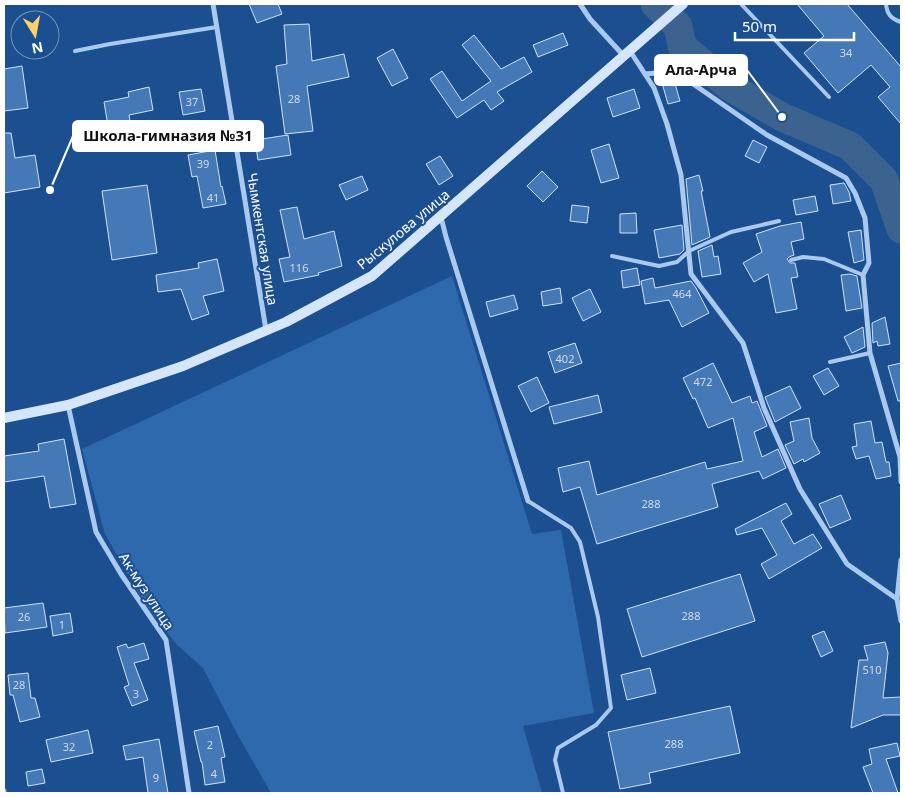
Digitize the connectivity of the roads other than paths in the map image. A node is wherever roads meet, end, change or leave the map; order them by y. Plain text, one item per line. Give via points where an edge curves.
1 (213, 4) edge
2 (580, 4) edge
3 (683, 4) edge
4 (741, 4) edge
5 (886, 4) edge
6 (901, 22) edge
7 (217, 27) junction
8 (75, 51) dead end
9 (627, 54) junction
10 (644, 74) junction
11 (829, 97) dead end
12 (441, 216) junction
13 (779, 220) dead end
14 (689, 251) junction
15 (612, 256) dead end
16 (791, 260) dead end
17 (863, 275) junction
18 (266, 330) junction
19 (870, 353) junction
20 (830, 362) dead end
21 (68, 405) junction
22 (4, 418) edge
23 (901, 482) edge
24 (528, 501) joint
25 (901, 560) edge
26 (897, 599) junction
27 (901, 621) edge
28 (189, 793) edge
29 (563, 793) edge

1 - 7 street, Чымкентская улица
2 - 9 street via 590,19
3 - 9 main road, Рыскулова улица
4 - 11 lane
5 - 6 lane via 886,11
7 - 8 lane
7 - 18 street, Чымкентская улица
9 - 10 street
9 - 12 main road, Рыскулова улица
10 - 14 street via 654,88 681,175
10 - 17 street via 661,72 686,80 768,135 846,178 865,218 869,263
12 - 18 main road, Рыскулова улица via 372,276
12 - 24 street
13 - 14 lane via 731,232
14 - 15 lane via 677,262 659,266
14 - 26 street via 691,274 743,342 764,408 800,489 847,564
16 - 17 lane via 803,257 824,259
17 - 19 street
18 - 21 main road, Рыскулова улица via 183,366
19 - 20 lane
19 - 23 street via 900,457
21 - 22 main road, Рыскулова улица
21 - 28 street, Ак-муз улица via 96,532 166,640
24 - 29 lane via 571,528 580,542 598,617 611,708 596,725 558,748 554,760
25 - 26 street
26 - 27 street

